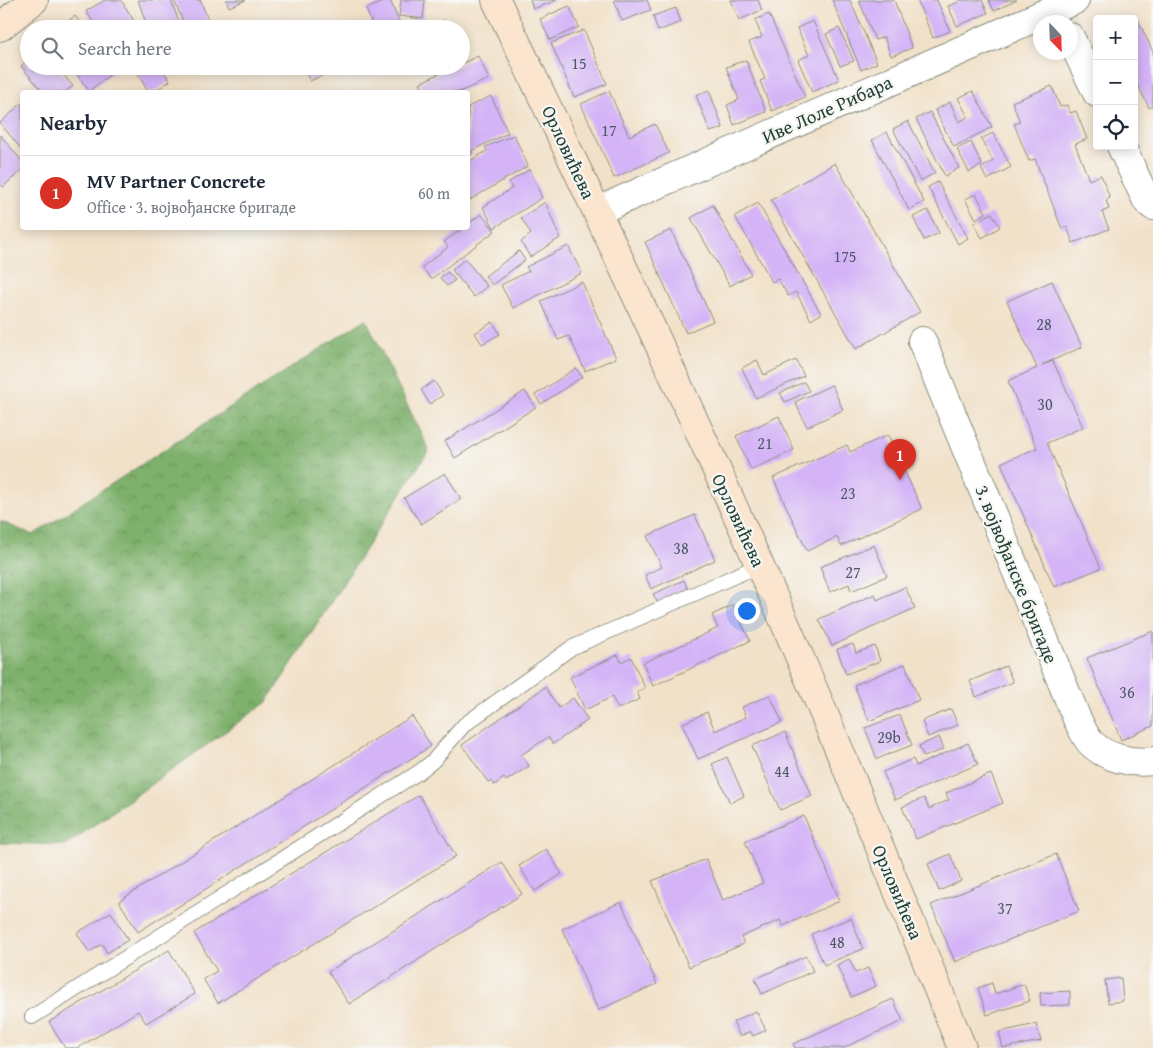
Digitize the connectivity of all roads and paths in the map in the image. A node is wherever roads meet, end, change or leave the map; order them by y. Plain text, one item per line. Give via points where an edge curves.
1 (34, 0) edge
2 (496, 0) edge
3 (1065, 10) edge
4 (0, 27) edge
5 (1078, 54) edge
6 (1093, 85) edge
7 (1123, 150) edge
8 (1153, 206) edge
9 (597, 211) junction
10 (922, 341) dead end
11 (760, 566) junction
12 (1153, 761) edge
13 (32, 1018) dead end
14 (962, 1048) edge

1 - 4 street
2 - 9 street, Орловићева
3 - 9 street, Иве Лоле Рибара
5 - 6 street
7 - 8 street via 1147,201
9 - 11 street, Орловићева
10 - 12 street, 3. војвођанске бригаде via 1077,719 1090,742 1109,755 1127,761
11 - 13 lane via 571,648 464,725 419,772
11 - 14 street, Орловићева

